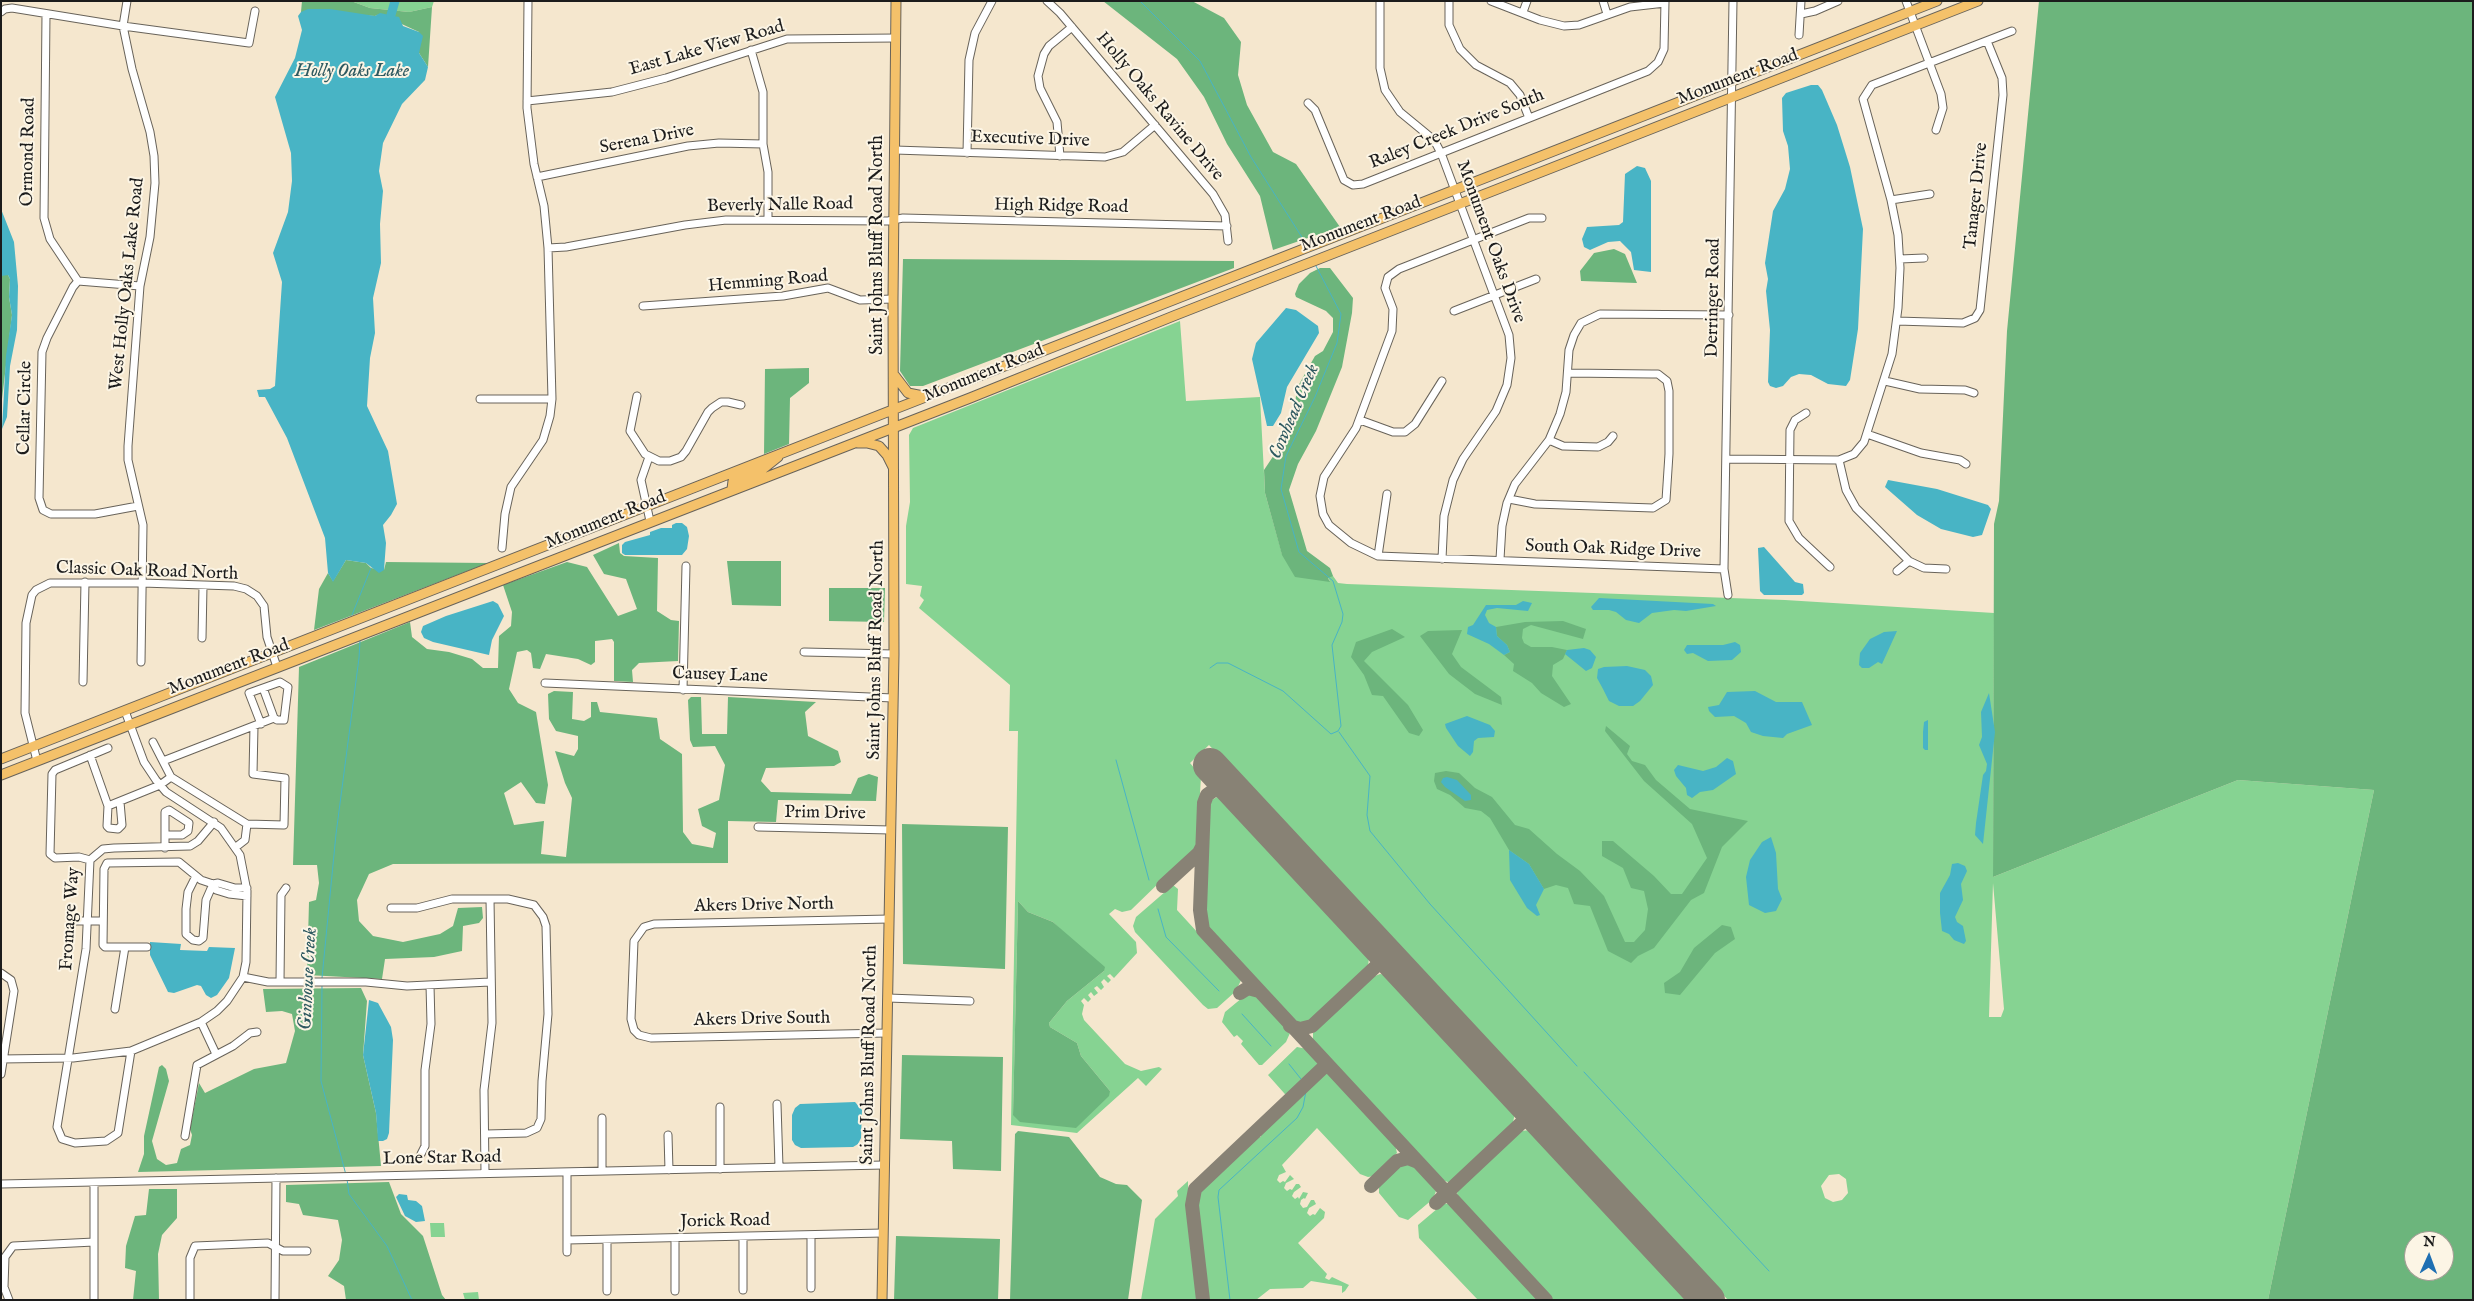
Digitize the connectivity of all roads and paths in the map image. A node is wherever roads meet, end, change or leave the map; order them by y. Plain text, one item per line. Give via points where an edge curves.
1 (127, 1) edge
2 (528, 1) edge
3 (896, 1) edge
4 (992, 1) edge
5 (1047, 1) edge
6 (1380, 1) edge
7 (1449, 1) edge
8 (1491, 1) edge
9 (1526, 1) edge
10 (1602, 1) edge
11 (1733, 1) edge
12 (1801, 1) edge
13 (1838, 1) edge
14 (1906, 1) edge
15 (1937, 1) edge
16 (1978, 1) edge
17 (1665, 2) edge
18 (255, 11) dead end
19 (1, 12) edge
20 (1522, 12) junction
21 (1910, 12) junction
22 (46, 14) junction
23 (1607, 14) junction
24 (1801, 14) junction
25 (1916, 25) junction
26 (123, 26) junction
27 (1072, 27) junction
28 (2012, 31) dead end
29 (1799, 35) dead end
30 (896, 38) junction
31 (1987, 41) junction
32 (751, 50) junction
33 (1929, 63) junction
34 (1732, 81) junction
35 (1732, 98) junction
36 (527, 101) junction
37 (1308, 103) dead end
38 (1529, 118) junction
39 (1155, 125) junction
40 (1936, 130) dead end
41 (763, 144) junction
42 (895, 150) junction
43 (967, 153) junction
44 (1441, 153) junction
45 (1060, 156) junction
46 (537, 177) junction
47 (1455, 190) junction
48 (1930, 194) dead end
49 (1892, 200) junction
50 (1460, 204) junction
51 (1542, 218) dead end
52 (768, 220) junction
53 (894, 220) junction
54 (1227, 226) junction
55 (1474, 240) junction
56 (1228, 241) dead end
57 (548, 248) junction
58 (1924, 258) dead end
59 (1900, 259) junction
60 (1536, 279) dead end
61 (78, 281) junction
62 (140, 286) junction
63 (1495, 294) junction
64 (893, 299) junction
65 (1171, 301) junction
66 (643, 306) dead end
67 (1454, 311) dead end
68 (1176, 315) junction
69 (1729, 315) junction
70 (1897, 321) junction
71 (1568, 373) junction
72 (894, 375) junction
73 (1442, 381) dead end
74 (1885, 381) junction
75 (1974, 393) dead end
76 (637, 396) dead end
77 (926, 396) junction
78 (552, 399) junction
79 (480, 400) dead end
80 (741, 405) dead end
81 (894, 408) junction
82 (1806, 413) dead end
83 (1360, 420) junction
84 (895, 426) junction
85 (1867, 434) junction
86 (1613, 436) dead end
87 (1549, 440) junction
88 (851, 444) junction
89 (784, 452) junction
90 (649, 457) junction
91 (1728, 459) junction
92 (1789, 460) junction
93 (1839, 460) junction
94 (1966, 464) dead end
95 (895, 472) junction
96 (701, 485) junction
97 (732, 489) junction
98 (1387, 494) dead end
99 (1509, 499) junction
100 (138, 506) junction
101 (646, 506) junction
102 (650, 521) junction
103 (502, 548) dead end
104 (1378, 556) junction
105 (1442, 559) junction
106 (1500, 559) junction
107 (1910, 561) junction
108 (686, 566) dead end
109 (1830, 567) dead end
110 (1724, 569) junction
111 (1946, 569) dead end
112 (1897, 571) dead end
113 (85, 582) junction
114 (142, 583) junction
115 (203, 586) junction
116 (1728, 595) dead end
117 (202, 638) dead end
118 (273, 652) junction
119 (804, 652) dead end
120 (894, 654) junction
121 (142, 662) dead end
122 (278, 667) junction
123 (83, 682) dead end
124 (545, 683) dead end
125 (263, 688) junction
126 (683, 690) junction
127 (893, 698) junction
128 (125, 711) junction
129 (274, 718) junction
130 (130, 724) junction
131 (257, 725) junction
132 (154, 742) dead end
133 (32, 746) junction
134 (108, 748) dead end
135 (90, 755) junction
136 (1, 759) edge
137 (37, 761) junction
138 (163, 761) junction
139 (1, 775) edge
140 (170, 777) junction
141 (160, 785) junction
142 (120, 802) junction
143 (108, 806) junction
144 (214, 822) junction
145 (248, 824) junction
146 (758, 827) dead end
147 (891, 830) junction
148 (170, 835) dead end
149 (236, 847) junction
150 (165, 848) junction
151 (90, 860) junction
152 (196, 876) junction
153 (213, 884) junction
154 (247, 888) junction
155 (286, 888) dead end
156 (227, 890) junction
157 (247, 896) junction
158 (490, 899) junction
159 (391, 908) dead end
160 (889, 919) junction
161 (76, 921) dead end
162 (88, 921) junction
163 (103, 921) junction
164 (125, 947) junction
165 (147, 947) dead end
166 (1, 973) edge
167 (243, 977) junction
168 (280, 982) junction
169 (490, 982) junction
170 (430, 985) junction
171 (888, 998) junction
172 (970, 1001) dead end
173 (115, 1009) dead end
174 (201, 1022) junction
175 (257, 1032) dead end
176 (887, 1033) junction
177 (639, 1034) joint
178 (131, 1051) junction
179 (216, 1054) junction
180 (68, 1058) junction
181 (2, 1059) edge
182 (1, 1074) edge
183 (777, 1104) dead end
184 (720, 1107) dead end
185 (602, 1118) dead end
186 (486, 1134) junction
187 (668, 1135) dead end
188 (184, 1136) dead end
189 (421, 1154) dead end
190 (884, 1165) junction
191 (779, 1167) junction
192 (720, 1169) junction
193 (669, 1170) junction
194 (602, 1171) junction
195 (567, 1172) junction
196 (485, 1173) junction
197 (276, 1178) junction
198 (94, 1183) junction
199 (1, 1184) edge
200 (883, 1233) junction
201 (811, 1235) junction
202 (743, 1237) junction
203 (675, 1238) junction
204 (567, 1240) junction
205 (607, 1240) junction
206 (94, 1242) junction
207 (274, 1247) junction
208 (307, 1251) dead end
209 (567, 1252) dead end
210 (811, 1288) dead end
211 (743, 1290) dead end
212 (607, 1291) dead end
213 (675, 1291) dead end
214 (9, 1300) edge
215 (94, 1300) edge
216 (190, 1300) edge
217 (275, 1300) edge
218 (882, 1300) edge

1 - 26 street, West Holly Oaks Lake Road
2 - 36 street
3 - 30 main road, Saint Johns Bluff Road North
4 - 43 street via 975,33 968,60
5 - 27 street, Holly Oaks Ravine Drive
6 - 44 street, Monument Oaks Drive via 1380,68 1385,90 1400,112 1434,140
7 - 38 street via 1450,25 1460,49 1476,65 1510,83 1520,95
8 - 20 street
9 - 20 street
10 - 23 street
11 - 34 street, Derringer Road
12 - 24 street
13 - 24 street
14 - 21 street
15 - 21 main road, Monument Road
16 - 25 main road, Monument Road
17 - 23 street
17 - 38 street, Raley Creek Drive South via 1664,49 1658,62 1642,73
18 - 26 street via 249,43
19 - 22 street via 12,8
20 - 23 street via 1564,26 1579,25
21 - 25 street
21 - 34 main road, Monument Road
22 - 26 street
22 - 61 street, Ormond Road via 44,218 50,239
24 - 29 street
25 - 33 street
25 - 35 main road, Monument Road
26 - 62 street, West Holly Oaks Lake Road via 154,156 154,204
27 - 39 street, Holly Oaks Ravine Drive
27 - 45 street via 1049,46 1038,76 1040,88 1057,122
28 - 31 street
30 - 32 street, East Lake View Road via 801,38
30 - 42 main road, Saint Johns Bluff Road North
31 - 33 street
31 - 70 street, Tanager Drive via 2002,78 2003,95 1980,310 1968,322
32 - 36 street, East Lake View Road via 612,92
32 - 41 street via 764,92
33 - 40 street via 1943,100 1942,116
33 - 49 street via 1872,85 1864,99
34 - 35 street, Derringer Road
34 - 47 main road, Monument Road
35 - 50 main road, Monument Road
35 - 69 street, Derringer Road
36 - 46 street
37 - 44 street, Raley Creek Drive South via 1315,110 1340,174 1348,183 1363,184
38 - 44 street, Raley Creek Drive South
39 - 45 street, Executive Drive via 1123,152 1112,156
39 - 54 street, Holly Oaks Ravine Drive via 1213,194 1225,215
41 - 46 street, Serena Drive via 688,146
41 - 52 street via 768,172
42 - 43 street, Executive Drive
42 - 53 main road, Saint Johns Bluff Road North
43 - 45 street, Executive Drive
44 - 47 street, Monument Oaks Drive
46 - 57 street
47 - 50 street, Monument Oaks Drive
47 - 65 main road, Monument Road
48 - 49 street
49 - 59 street
50 - 55 street, Monument Oaks Drive
50 - 68 main road, Monument Road
51 - 55 street via 1529,218
52 - 53 street, Beverly Nalle Road
52 - 57 street, Beverly Nalle Road via 712,220
53 - 54 street, High Ridge Road
53 - 64 main road, Saint Johns Bluff Road North
54 - 56 street, Holly Oaks Ravine Drive
55 - 63 street, Monument Oaks Drive
55 - 83 street via 1394,271 1386,280 1385,288 1394,317 1392,331
57 - 78 street
58 - 59 street
59 - 70 street
60 - 63 street
61 - 62 street
61 - 100 street, Cellar Circle via 68,295 42,352 40,504 51,514 95,514
62 - 100 street, West Holly Oaks Lake Road via 128,446
63 - 67 street
63 - 105 street, Monument Oaks Drive via 1509,335 1511,358 1507,385 1496,411 1463,459 1453,480 1444,516
64 - 66 street, Hemming Road via 860,300 828,288 783,296
64 - 72 main road, Saint Johns Bluff Road North
65 - 68 main road
65 - 77 main road, Monument Road
68 - 84 main road, Monument Road
69 - 71 street via 1600,314 1585,320 1577,329 1571,343
69 - 91 street, Derringer Road
70 - 74 street
71 - 87 street via 1566,392
71 - 99 street via 1652,374 1665,379 1670,391 1666,500 1653,508 1535,504
72 - 77 main road via 908,393
72 - 81 main road, Saint Johns Bluff Road North
73 - 83 street via 1415,424 1405,432 1393,432
74 - 75 street via 1920,389
74 - 85 street
76 - 90 street via 630,431
77 - 81 main road, Monument Road
78 - 79 street
78 - 103 street via 543,440 511,487
80 - 90 street via 721,402 708,412 681,457 667,462
81 - 84 main road, Saint Johns Bluff Road North
81 - 89 main road, Monument Road
82 - 92 street via 1792,425
83 - 104 street via 1324,477 1320,503 1329,525 1351,543
84 - 88 main road, Monument Road
84 - 95 main road, Saint Johns Bluff Road North
85 - 93 street via 1854,454
85 - 94 street
86 - 87 street via 1603,446 1593,448 1563,446
87 - 99 street via 1515,484
88 - 95 main road via 867,442 879,446
88 - 97 main road, Monument Road
89 - 96 main road, Monument Road
89 - 97 main road via 763,469 733,481
90 - 101 street via 641,480
91 - 92 street
91 - 110 street, Derringer Road
92 - 93 street
92 - 109 street via 1788,521 1799,538
93 - 107 street via 1849,498
95 - 120 main road, Saint Johns Bluff Road North
96 - 97 main road via 722,483
96 - 101 main road, Monument Road
97 - 102 main road, Monument Road
98 - 104 street
99 - 106 street via 1502,526
100 - 114 street, West Holly Oaks Lake Road via 143,525
101 - 102 street
101 - 118 main road, Monument Road
102 - 122 main road, Monument Road
104 - 105 street, South Oak Ridge Drive
105 - 106 street, South Oak Ridge Drive
106 - 110 street, South Oak Ridge Drive
107 - 111 street via 1924,568
107 - 112 street
108 - 126 street
110 - 116 street, Derringer Road
113 - 114 street, Classic Oak Road North
113 - 123 street
113 - 133 street, Classic Oak Road North via 50,583 32,595 26,623 25,713
114 - 115 street, Classic Oak Road North
114 - 121 street, West Holly Oaks Lake Road
115 - 117 street
115 - 118 street, Classic Oak Road North via 240,587 261,600
118 - 122 street
118 - 128 main road, Monument Road
119 - 120 street
120 - 127 main road, Saint Johns Bluff Road North
122 - 130 main road, Monument Road
124 - 126 street, Causey Lane
125 - 129 street
125 - 129 street via 280,682 288,687 284,720
125 - 131 street via 249,695
126 - 127 street, Causey Lane
127 - 147 main road, Saint Johns Bluff Road North
128 - 130 street
128 - 133 main road, Monument Road
129 - 131 street
130 - 137 main road, Monument Road
130 - 141 street via 144,762
131 - 138 street
131 - 145 street via 254,774 284,778 285,822 284,826
132 - 138 street
133 - 136 main road, Monument Road
133 - 137 street
134 - 135 street
135 - 143 street
135 - 151 street via 54,770 52,774 50,854 55,858
137 - 139 main road, Monument Road
138 - 140 street
140 - 141 street
140 - 145 street
141 - 142 street
141 - 144 street
142 - 143 street
142 - 143 street via 122,825 118,829 107,826
144 - 149 street
144 - 150 street, Fromage Way via 190,846
145 - 149 street via 245,840
146 - 147 street, Prim Drive
147 - 160 main road, Saint Johns Bluff Road North
148 - 150 street
149 - 154 street
150 - 151 street, Fromage Way via 103,849
151 - 162 street, Fromage Way
152 - 153 street
152 - 153 street via 188,892 186,934 189,939 199,941 204,938 206,900
152 - 163 street via 179,862 107,863 104,869
153 - 156 street via 218,883
154 - 156 street
154 - 157 street
155 - 168 street via 282,895
156 - 157 street
157 - 167 street
158 - 159 street via 452,899 417,908
158 - 169 street
158 - 186 street via 528,902 538,909 546,926 548,1014 541,1119 537,1128 526,1133
160 - 171 main road, Saint Johns Bluff Road North
160 - 177 street, Akers Drive North via 654,924 640,930 634,941 631,1019 632,1027
161 - 162 street
162 - 163 street
162 - 180 street, Fromage Way
163 - 164 street via 103,945
164 - 165 street
164 - 173 street
166 - 181 street via 14,986
167 - 168 street
167 - 174 street via 227,1001
168 - 170 street
169 - 170 street
169 - 186 street via 492,1023 484,1090
170 - 189 street via 425,1146
171 - 172 street
171 - 176 main road, Saint Johns Bluff Road North
174 - 178 street
174 - 179 street
175 - 179 street via 250,1032 233,1046
176 - 177 street, Akers Drive South via 651,1038
176 - 190 main road, Saint Johns Bluff Road North
178 - 180 street
178 - 180 street, Fromage Way via 118,1133 106,1142 75,1142 62,1139 58,1131
179 - 188 street via 197,1065 195,1070
180 - 181 street
181 - 182 street
183 - 191 street
184 - 192 street
185 - 194 street
186 - 196 street
187 - 193 street
190 - 191 street, Lone Star Road
190 - 200 main road, Saint Johns Bluff Road North
191 - 192 street, Lone Star Road
192 - 193 street, Lone Star Road
193 - 194 street, Lone Star Road
194 - 195 street, Lone Star Road
195 - 196 street, Lone Star Road
195 - 204 street
196 - 197 street, Lone Star Road
197 - 198 street, Lone Star Road
197 - 207 street
198 - 199 street, Lone Star Road
198 - 206 street
200 - 201 street, Jorick Road
200 - 218 main road, Saint Johns Bluff Road North
201 - 202 street, Jorick Road
201 - 210 street
202 - 203 street, Jorick Road
202 - 211 street
203 - 205 street, Jorick Road
203 - 213 street
204 - 205 street, Jorick Road
204 - 209 street
205 - 212 street
206 - 214 street via 14,1246 6,1257 4,1287
206 - 215 street
207 - 208 street via 283,1251
207 - 216 street via 268,1243 195,1246 190,1258
207 - 217 street

